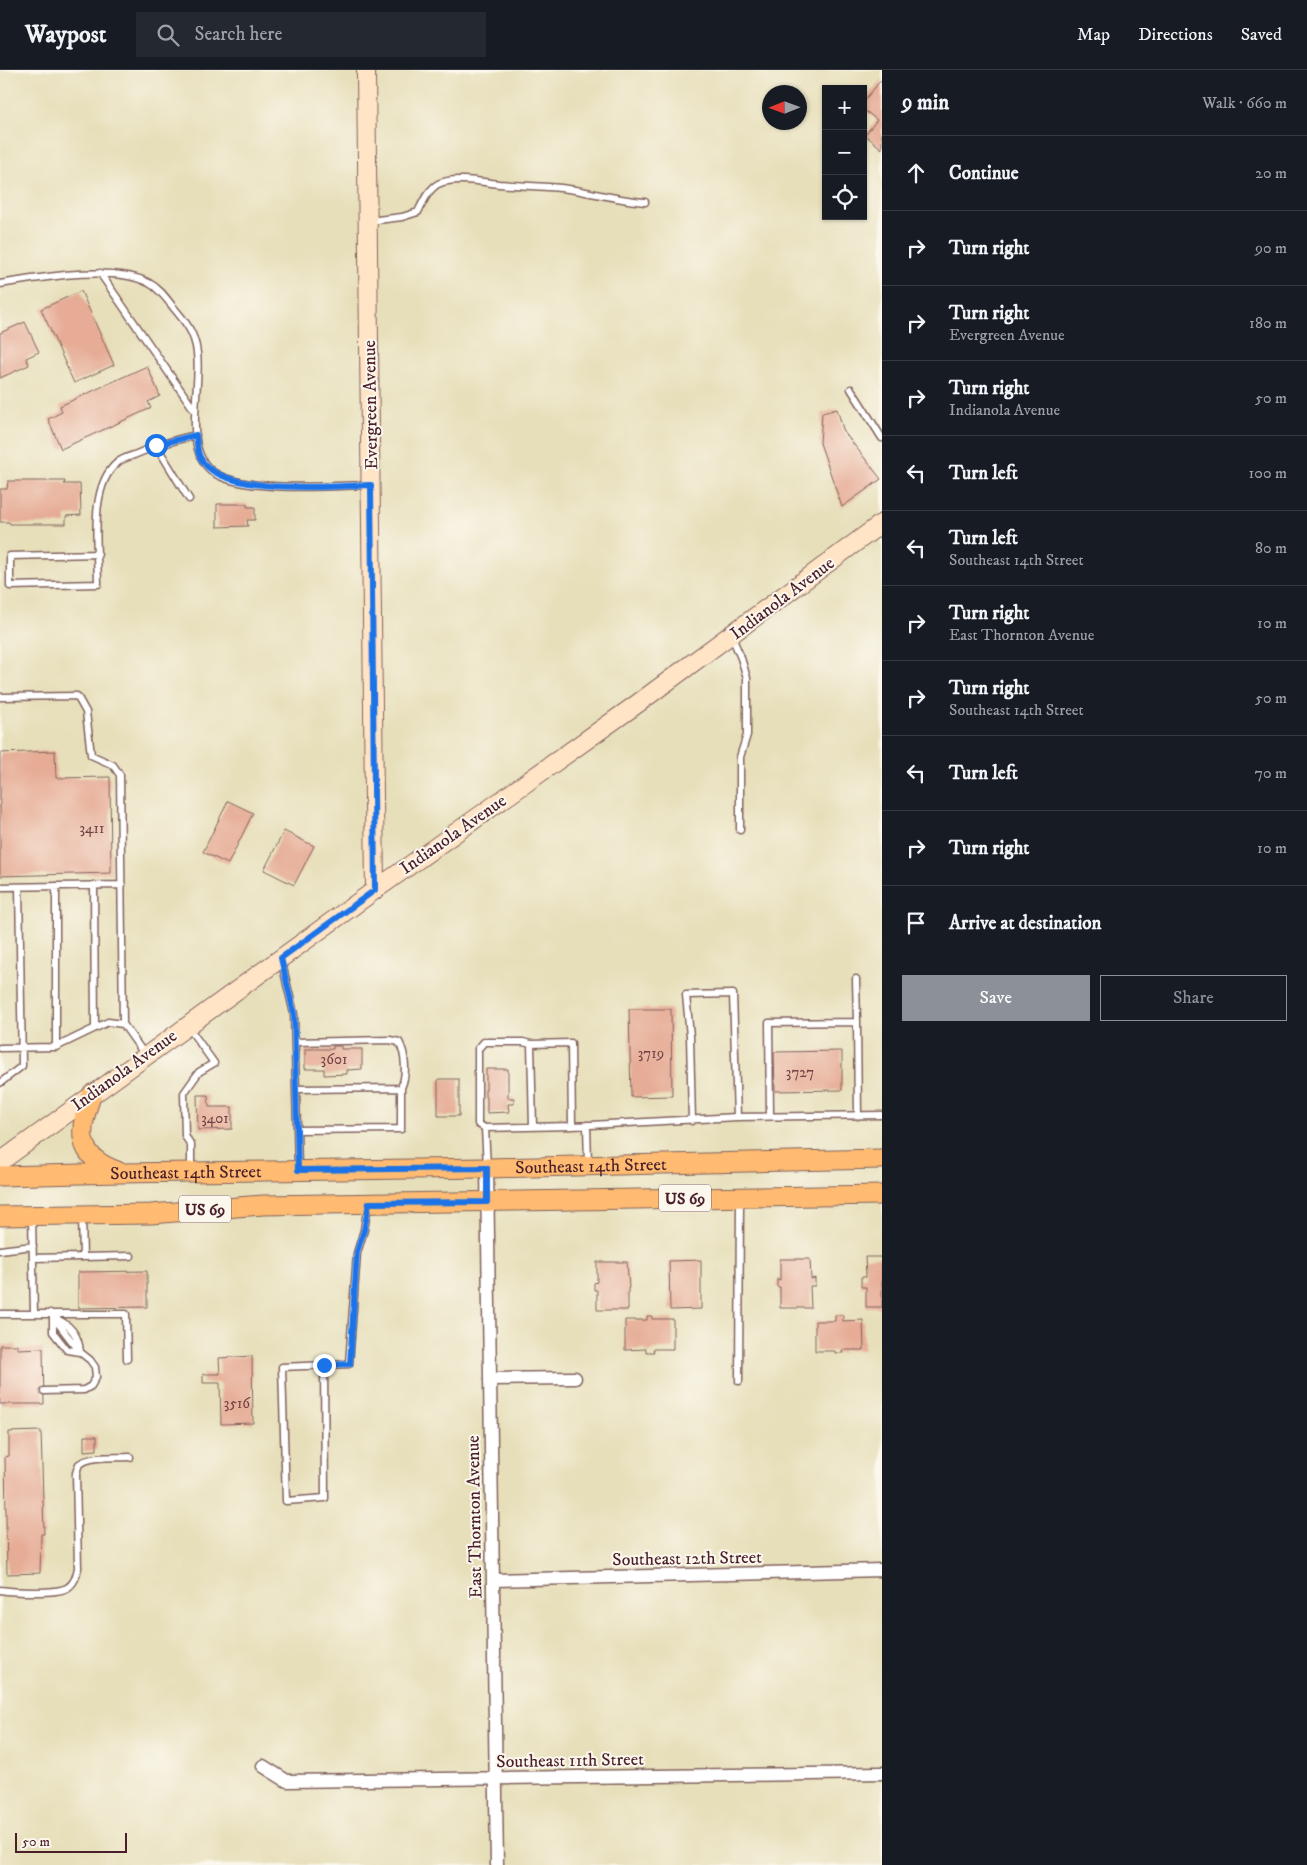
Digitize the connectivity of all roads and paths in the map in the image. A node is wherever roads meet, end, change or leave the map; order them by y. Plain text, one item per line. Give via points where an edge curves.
1 (366, 70) edge
2 (645, 202) dead end
3 (368, 221) junction
4 (100, 273) junction
5 (0, 284) edge
6 (851, 389) dead end
7 (196, 412) junction
8 (196, 435) junction
9 (882, 438) edge
10 (156, 445) junction
11 (371, 485) junction
12 (189, 499) dead end
13 (882, 523) edge
14 (98, 554) junction
15 (732, 636) junction
16 (0, 697) edge
17 (740, 830) dead end
18 (94, 885) junction
19 (122, 885) junction
20 (56, 886) junction
21 (0, 887) edge
22 (19, 887) junction
23 (375, 890) junction
24 (281, 958) junction
25 (856, 980) dead end
26 (857, 1022) junction
27 (123, 1024) junction
28 (187, 1025) junction
29 (95, 1027) junction
30 (295, 1042) junction
31 (531, 1044) junction
32 (22, 1047) junction
33 (56, 1047) junction
34 (0, 1048) edge
35 (145, 1055) junction
36 (0, 1083) edge
37 (401, 1088) junction
38 (296, 1089) junction
39 (92, 1094) junction
40 (882, 1115) edge
41 (770, 1116) junction
42 (858, 1116) junction
43 (737, 1117) junction
44 (692, 1121) junction
45 (587, 1125) junction
46 (572, 1126) junction
47 (532, 1127) junction
48 (485, 1128) junction
49 (297, 1130) junction
50 (882, 1159) edge
51 (0, 1162) edge
52 (588, 1166) junction
53 (487, 1168) junction
54 (298, 1170) junction
55 (191, 1172) junction
56 (120, 1173) junction
57 (0, 1176) edge
58 (882, 1184) edge
59 (882, 1195) edge
60 (740, 1197) junction
61 (772, 1197) junction
62 (487, 1202) junction
63 (369, 1203) junction
64 (82, 1215) junction
65 (0, 1216) edge
66 (32, 1216) junction
67 (33, 1246) junction
68 (0, 1250) edge
69 (132, 1256) dead end
70 (83, 1257) junction
71 (33, 1258) junction
72 (0, 1314) edge
73 (34, 1314) junction
74 (52, 1316) junction
75 (127, 1359) dead end
76 (324, 1365) junction
77 (575, 1378) dead end
78 (490, 1379) junction
79 (739, 1381) dead end
80 (44, 1392) dead end
81 (130, 1457) dead end
82 (882, 1570) edge
83 (492, 1580) junction
84 (0, 1590) edge
85 (263, 1766) dead end
86 (882, 1773) edge
87 (496, 1779) junction
88 (497, 1865) edge

1 - 3 main road, Evergreen Avenue
2 - 3 lane via 561,188 463,179 438,184 426,196 418,212 402,218
3 - 11 main road, Evergreen Avenue
4 - 5 lane
4 - 7 lane
4 - 7 lane via 128,274 150,283 190,327 198,352
6 - 9 lane
7 - 8 lane
8 - 10 lane
8 - 11 lane via 200,458 213,472 233,481 320,487
10 - 12 lane
10 - 14 lane via 118,462 106,474 100,489
11 - 23 main road, Evergreen Avenue
13 - 15 main road, Indianola Avenue
14 - 14 lane via 98,584 10,586 10,556
15 - 17 lane via 746,678 747,735 740,757
15 - 23 main road, Indianola Avenue
16 - 19 lane via 77,696 86,712 91,755 113,765 120,776
18 - 19 lane
18 - 20 lane
18 - 29 lane
19 - 27 lane
20 - 22 lane
20 - 33 lane
21 - 22 lane
22 - 32 lane
23 - 24 main road, Indianola Avenue
24 - 28 main road, Indianola Avenue
24 - 30 lane via 294,1014
25 - 26 lane
26 - 41 lane via 769,1024
26 - 42 lane
27 - 29 lane via 108,1022
27 - 35 lane
28 - 35 main road, Indianola Avenue
28 - 55 lane via 214,1063 199,1072 184,1093
29 - 33 lane
30 - 37 lane via 399,1042 404,1051
30 - 38 lane
31 - 46 lane via 571,1043
31 - 47 lane
31 - 48 lane via 484,1042 478,1049 478,1124
32 - 33 lane
32 - 34 lane
32 - 36 lane via 22,1066
35 - 39 main road, Indianola Avenue
37 - 38 lane
37 - 49 lane via 401,1129
38 - 49 lane
39 - 51 main road, Indianola Avenue
39 - 56 main road via 83,1121 84,1144 95,1161
40 - 42 lane
41 - 42 lane
41 - 43 lane
43 - 44 lane
43 - 44 lane via 733,994 686,995
44 - 45 lane
45 - 46 lane
45 - 52 lane
46 - 47 lane
47 - 48 lane
48 - 53 lane
49 - 54 lane
50 - 52 main road, Southeast 14th Street / US 69
52 - 53 main road, Southeast 14th Street / US 69
53 - 54 main road, Southeast 14th Street / US 69
53 - 62 street, East Thornton Avenue
54 - 55 main road, Southeast 14th Street / US 69
55 - 56 main road, Southeast 14th Street / US 69
56 - 57 main road, Southeast 14th Street / US 69
58 - 61 main road via 820,1184 793,1188
59 - 61 main road, Southeast 14th Street / US 69
60 - 61 main road, Southeast 14th Street / US 69
60 - 62 main road, Southeast 14th Street / US 69
60 - 79 lane
62 - 63 main road, Southeast 14th Street / US 69
62 - 78 street, East Thornton Avenue
63 - 64 main road, Southeast 14th Street / US 69
63 - 76 lane via 357,1252 350,1364
64 - 66 main road, Southeast 14th Street / US 69
64 - 70 lane
65 - 66 main road, Southeast 14th Street / US 69
66 - 67 lane
67 - 68 lane
67 - 71 lane
69 - 70 lane
70 - 71 lane
71 - 73 lane
72 - 73 lane
73 - 74 lane
74 - 75 lane via 126,1314
74 - 80 lane via 90,1360 96,1377 84,1390
76 - 76 lane via 282,1367 286,1500 325,1498
77 - 78 street
78 - 83 street, East Thornton Avenue
81 - 84 lane via 96,1458 79,1464 76,1473 78,1568 75,1581 68,1588 57,1591
82 - 83 street, Southeast 12th Street
83 - 87 street, East Thornton Avenue
85 - 87 street, Southeast 11th Street via 288,1781
86 - 87 street, Southeast 11th Street
87 - 88 street, East Thornton Avenue

